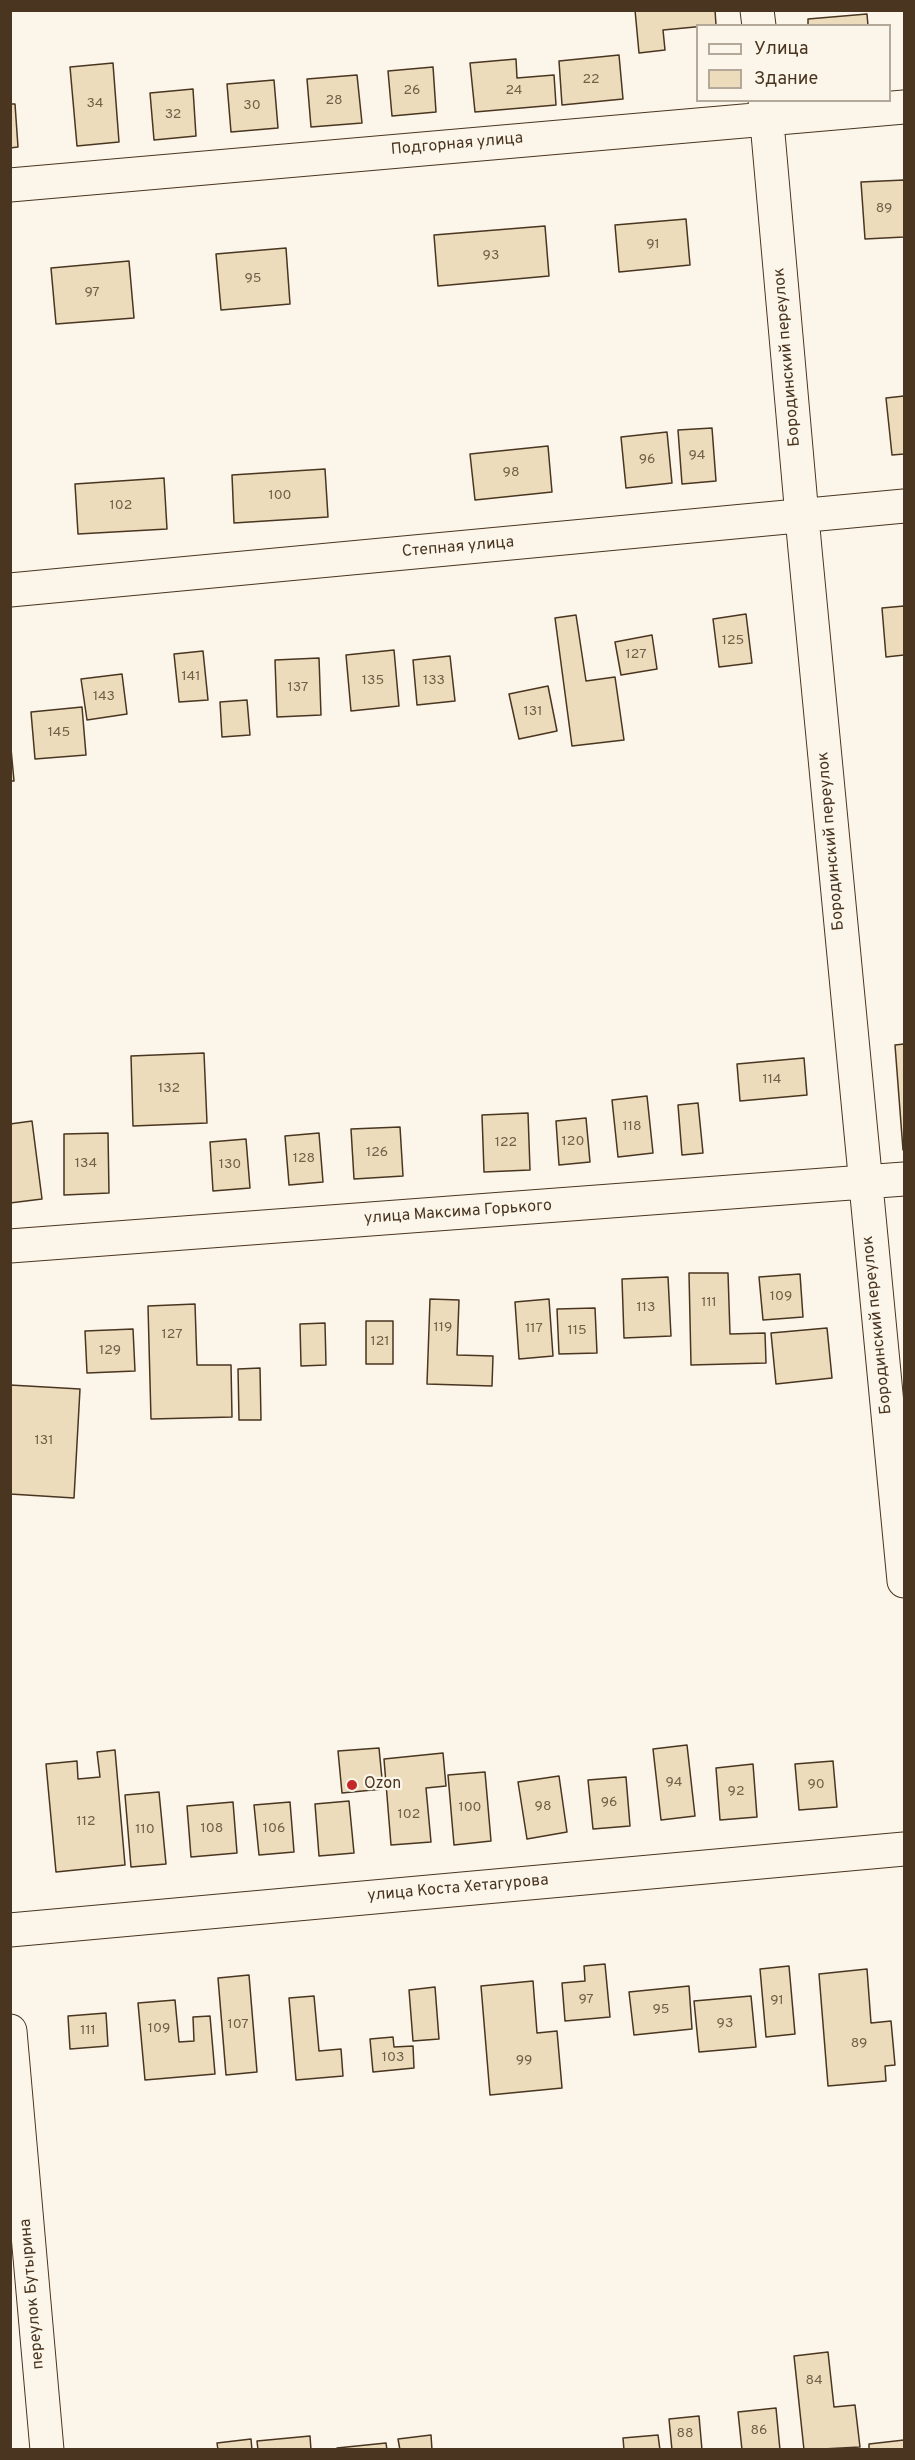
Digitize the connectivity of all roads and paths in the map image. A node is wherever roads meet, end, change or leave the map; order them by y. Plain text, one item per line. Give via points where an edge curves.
1 (904, 107) edge
2 (766, 109) edge
3 (10, 185) edge
4 (904, 506) edge
5 (801, 516) junction
6 (10, 590) edge
7 (904, 1179) edge
8 (864, 1182) junction
9 (10, 1246) edge
10 (904, 1581) edge
11 (904, 1849) edge
12 (10, 1930) edge
13 (10, 2031) edge
14 (47, 2450) edge

1 - 2 street, Подгорная улица
2 - 3 street, Подгорная улица
2 - 5 street, Бородинский переулок
4 - 5 street, Степная улица
5 - 6 street, Степная улица
5 - 8 street, Бородинский переулок
7 - 8 street, улица Максима Горького
8 - 9 street, улица Максима Горького
8 - 10 street, Бородинский переулок
11 - 12 street, улица Коста Хетагурова
13 - 14 street, переулок Бутырина

